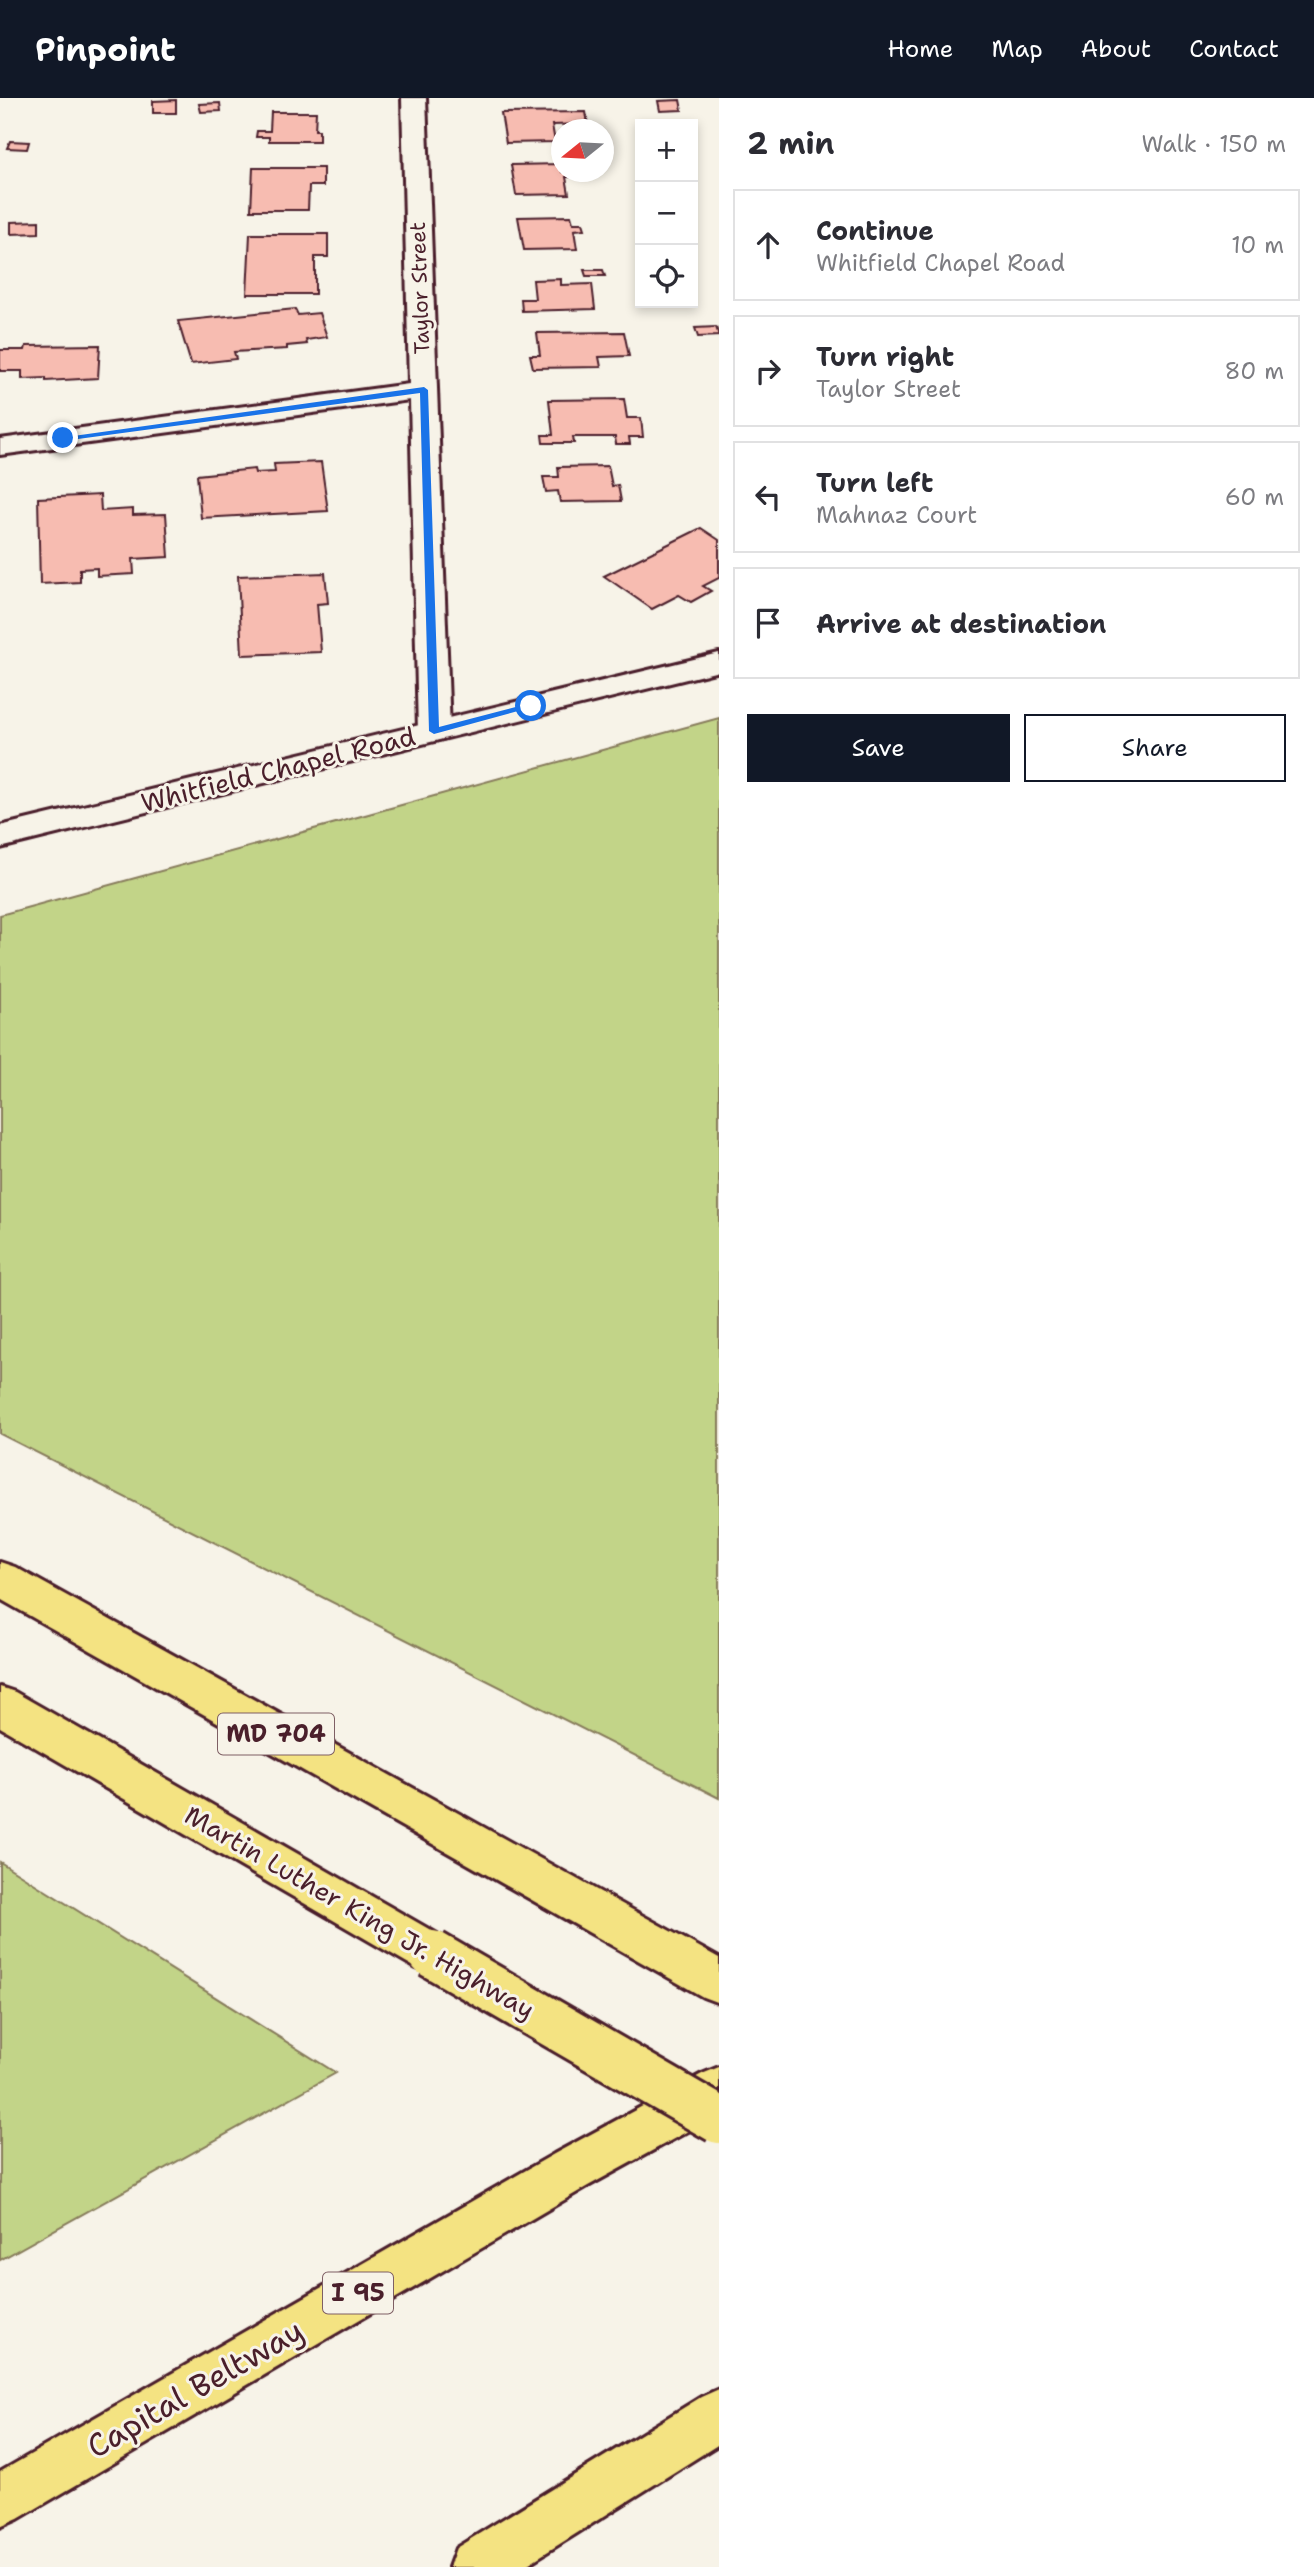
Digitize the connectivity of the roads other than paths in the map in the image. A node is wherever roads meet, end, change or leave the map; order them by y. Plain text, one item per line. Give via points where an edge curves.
1 (414, 98) edge
2 (424, 390) junction
3 (0, 447) edge
4 (719, 662) edge
5 (434, 731) junction
6 (0, 837) edge
7 (0, 1579) edge
8 (0, 1705) edge
9 (719, 1982) edge
10 (719, 2089) edge
11 (719, 2120) edge
12 (719, 2415) edge
13 (0, 2501) edge
14 (475, 2567) edge

1 - 2 street, Taylor Street
2 - 3 street
2 - 5 street, Taylor Street
4 - 5 street, Whitfield Chapel Road
5 - 6 street, Whitfield Chapel Road
7 - 9 main road, MD 704
8 - 11 main road, Martin Luther King Jr. Highway, bridge
10 - 13 main road, Capital Beltway / I 95
12 - 14 main road

